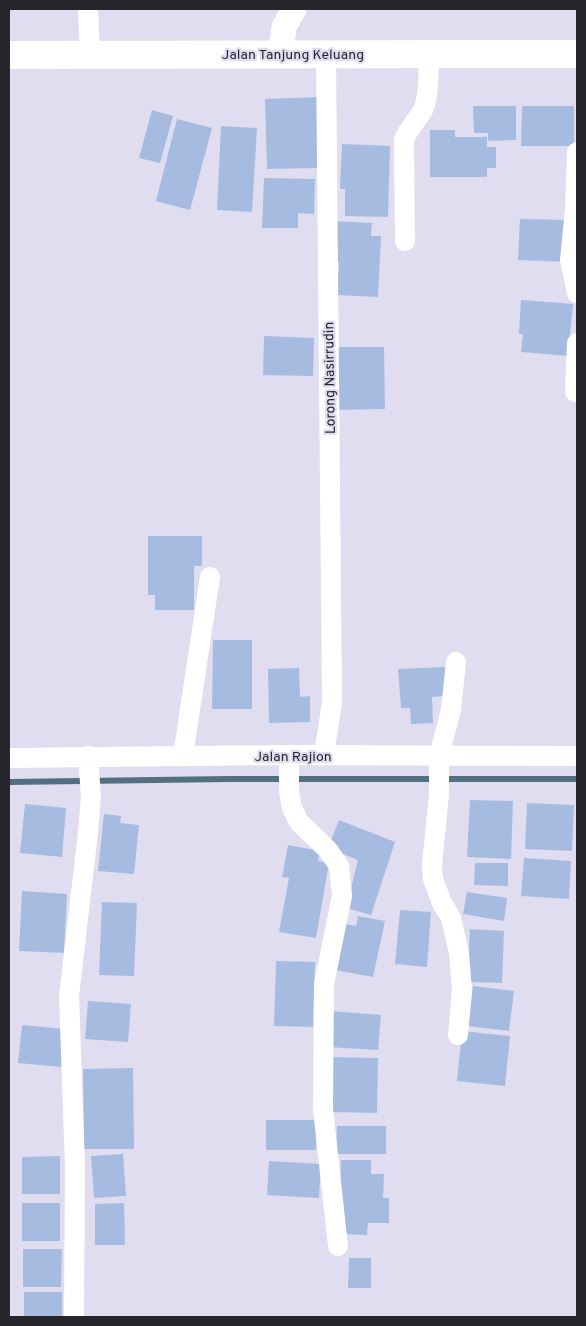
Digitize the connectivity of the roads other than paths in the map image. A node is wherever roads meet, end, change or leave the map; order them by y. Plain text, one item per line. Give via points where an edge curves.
1 (88, 9) edge
2 (294, 9) edge
3 (90, 54) junction
4 (281, 54) junction
5 (326, 54) junction
6 (429, 54) junction
7 (577, 54) edge
8 (9, 55) edge
9 (577, 152) edge
10 (405, 241) dead end
11 (577, 293) edge
12 (577, 343) edge
13 (575, 392) dead end
14 (210, 578) dead end
15 (456, 662) dead end
16 (324, 755) junction
17 (182, 756) junction
18 (577, 756) edge
19 (9, 758) edge
20 (290, 759) junction
21 (88, 762) junction
22 (439, 762) junction
23 (458, 1035) dead end
24 (338, 1246) dead end
25 (74, 1317) edge

1 - 3 street
2 - 4 street via 284,27
3 - 4 main road, Jalan Tanjung Keluang
3 - 8 main road, Jalan Tanjung Keluang
4 - 5 main road, Jalan Tanjung Keluang
5 - 6 main road, Jalan Tanjung Keluang
5 - 16 street, Lorong Nasirrudin via 332,702
6 - 7 main road, Jalan Tanjung Keluang
6 - 10 street via 427,99 404,140
9 - 11 street via 570,260
12 - 13 street
14 - 17 street
15 - 22 street via 451,710
16 - 20 street, Jalan Rajion
16 - 22 street, Jalan Rajion
17 - 20 street, Jalan Rajion
17 - 21 street, Jalan Rajion
18 - 22 street, Jalan Rajion
19 - 21 street, Jalan Rajion
20 - 24 street via 292,808 299,822 328,850 339,866 342,896 324,984 323,1109
21 - 25 street via 91,796 88,833 69,996 75,1166
22 - 23 street via 432,865 433,879 451,918 459,953 462,991

